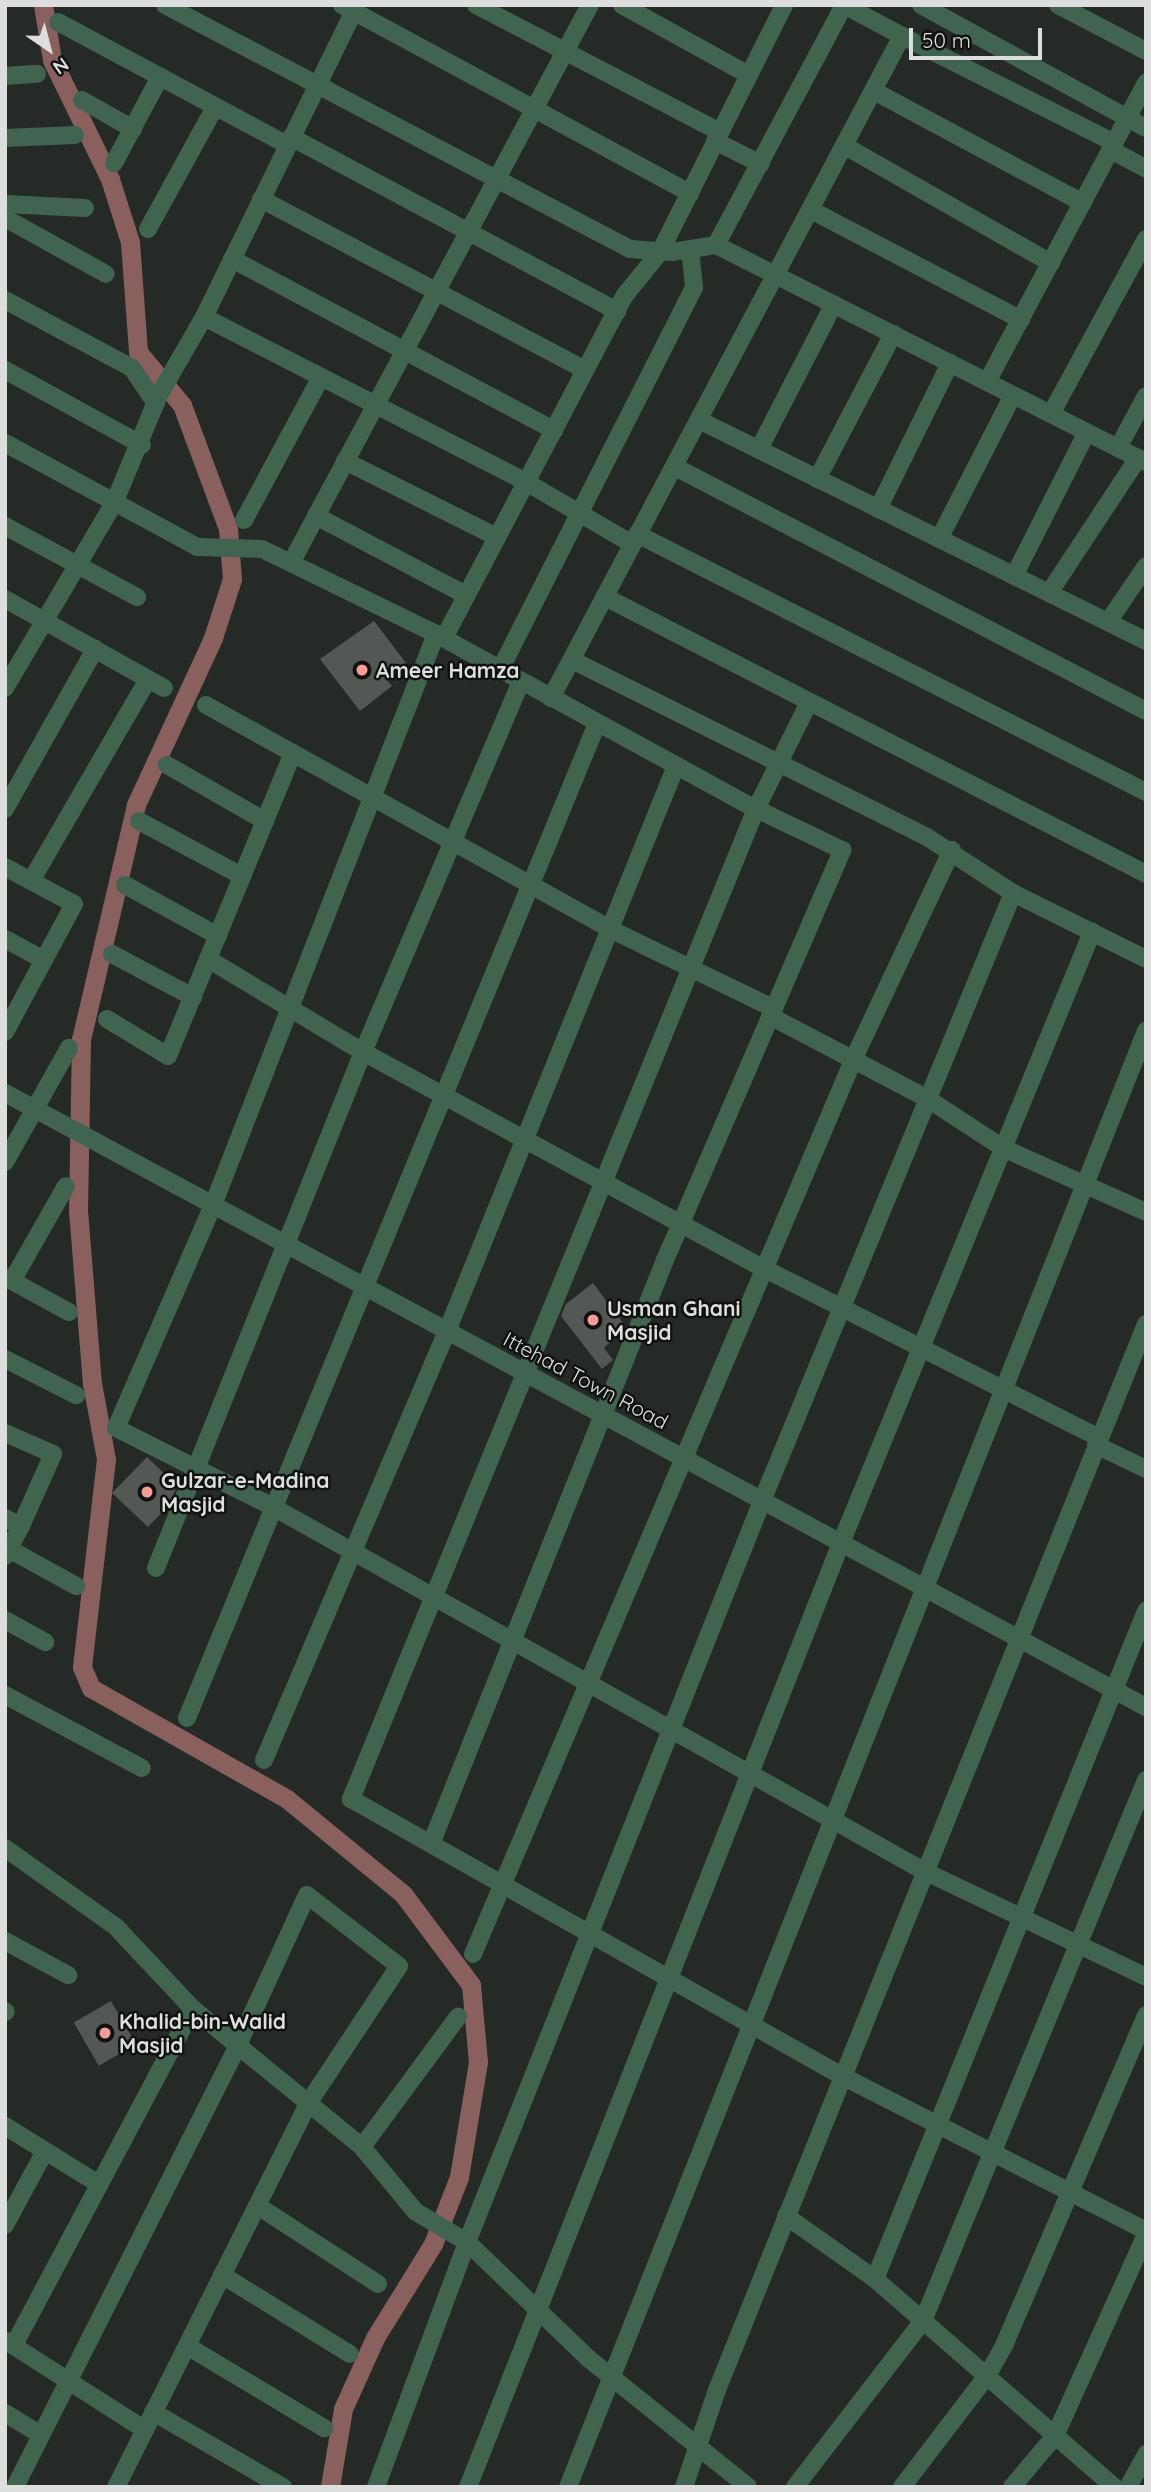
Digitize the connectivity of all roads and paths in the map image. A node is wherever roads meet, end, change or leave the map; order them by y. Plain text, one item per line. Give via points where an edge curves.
1 (165, 5) edge
2 (477, 5) edge
3 (590, 5) edge
4 (622, 5) edge
5 (844, 5) edge
6 (921, 5) edge
7 (1058, 5) edge
8 (351, 7) edge
9 (778, 7) edge
10 (58, 22) dead end
11 (902, 36) junction
12 (565, 51) junction
13 (1146, 51) edge
14 (37, 74) dead end
15 (749, 75) junction
16 (5, 76) edge
17 (160, 77) junction
18 (1146, 83) edge
19 (314, 86) junction
20 (874, 91) junction
21 (82, 100) dead end
22 (215, 107) junction
23 (534, 109) junction
24 (1128, 118) junction
25 (1146, 128) edge
26 (133, 129) junction
27 (75, 135) dead end
28 (718, 137) junction
29 (5, 138) edge
30 (289, 141) junction
31 (845, 146) junction
32 (1113, 147) junction
33 (114, 163) dead end
34 (761, 164) junction
35 (1146, 169) edge
36 (497, 178) junction
37 (690, 193) junction
38 (261, 199) junction
39 (1083, 203) junction
40 (5, 204) edge
41 (85, 208) dead end
42 (811, 210) junction
43 (5, 218) edge
44 (148, 229) dead end
45 (468, 232) junction
46 (1146, 239) edge
47 (716, 245) junction
48 (690, 249) junction
49 (660, 251) junction
50 (232, 259) junction
51 (1051, 263) junction
52 (106, 274) dead end
53 (776, 274) junction
54 (436, 292) junction
55 (5, 300) edge
56 (834, 304) junction
57 (617, 311) junction
58 (204, 317) junction
59 (1021, 320) junction
60 (893, 334) junction
61 (405, 351) junction
62 (950, 363) junction
63 (5, 370) edge
64 (585, 370) junction
65 (321, 377) junction
66 (987, 382) junction
67 (1013, 395) junction
68 (1146, 396) edge
69 (157, 400) junction
70 (375, 405) junction
71 (1051, 414) junction
72 (699, 420) junction
73 (554, 430) junction
74 (1087, 432) junction
75 (5, 443) edge
76 (142, 445) junction
77 (1118, 448) junction
78 (758, 450) junction
79 (1142, 460) edge
80 (345, 461) junction
81 (675, 467) junction
82 (817, 479) junction
83 (526, 482) junction
84 (115, 501) junction
85 (878, 509) junction
86 (580, 513) junction
87 (316, 516) junction
88 (244, 520) dead end
89 (5, 526) edge
90 (497, 537) junction
91 (634, 539) junction
92 (939, 539) junction
93 (291, 563) junction
94 (78, 565) junction
95 (1146, 566) edge
96 (1014, 576) junction
97 (1049, 593) junction
98 (466, 595) junction
99 (137, 597) dead end
100 (605, 597) junction
101 (5, 599) edge
102 (45, 621) junction
103 (1108, 622) junction
104 (440, 636) junction
105 (1146, 641) edge
106 (95, 649) junction
107 (572, 660) junction
108 (500, 670) junction
109 (148, 679) junction
110 (521, 682) junction
111 (5, 688) edge
112 (164, 688) dead end
113 (551, 698) junction
114 (809, 702) junction
115 (206, 705) dead end
116 (1146, 711) edge
117 (597, 724) junction
118 (293, 753) junction
119 (779, 763) junction
120 (167, 765) dead end
121 (676, 766) junction
122 (1146, 792) edge
123 (372, 797) junction
124 (5, 809) edge
125 (756, 810) junction
126 (139, 821) dead end
127 (265, 821) junction
128 (451, 840) junction
129 (952, 850) junction
130 (5, 867) edge
131 (1146, 874) edge
132 (242, 876) junction
133 (31, 881) junction
134 (531, 883) junction
135 (125, 885) dead end
136 (1013, 893) junction
137 (610, 929) junction
138 (1092, 932) junction
139 (218, 936) junction
140 (5, 939) edge
141 (113, 954) dead end
142 (1145, 957) edge
143 (208, 959) junction
144 (44, 960) junction
145 (689, 971) junction
146 (192, 997) junction
147 (290, 1009) junction
148 (772, 1012) junction
149 (107, 1019) dead end
150 (8, 1022) edge
151 (1146, 1031) edge
152 (69, 1048) dead end
153 (363, 1052) junction
154 (854, 1058) junction
155 (5, 1093) edge
156 (443, 1095) junction
157 (928, 1099) junction
158 (41, 1112) junction
159 (526, 1136) junction
160 (1003, 1148) junction
161 (5, 1163) edge
162 (602, 1177) junction
163 (1084, 1184) junction
164 (66, 1186) dead end
165 (213, 1205) junction
166 (1146, 1212) edge
167 (680, 1223) junction
168 (285, 1244) junction
169 (764, 1268) junction
170 (9, 1279) edge
171 (364, 1286) junction
172 (841, 1308) junction
173 (69, 1312) dead end
174 (1146, 1324) edge
175 (447, 1331) junction
176 (921, 1349) junction
177 (5, 1359) edge
178 (522, 1371) junction
179 (1002, 1390) junction
180 (76, 1395) dead end
181 (605, 1416) junction
182 (5, 1433) edge
183 (1097, 1442) junction
184 (682, 1457) junction
185 (1146, 1469) edge
186 (197, 1470) junction
187 (762, 1501) junction
188 (273, 1507) junction
189 (13, 1522) edge
190 (841, 1544) junction
191 (353, 1551) junction
192 (7, 1553) edge
193 (156, 1568) dead end
194 (76, 1586) dead end
195 (922, 1587) junction
196 (432, 1595) junction
197 (1146, 1611) edge
198 (5, 1620) edge
199 (1016, 1637) junction
200 (513, 1641) junction
201 (45, 1642) dead end
202 (587, 1682) junction
203 (1114, 1690) junction
204 (5, 1695) edge
205 (1146, 1707) edge
206 (187, 1718) dead end
207 (671, 1730) junction
208 (264, 1760) dead end
209 (142, 1768) dead end
210 (750, 1774) junction
211 (1146, 1780) edge
212 (831, 1819) junction
213 (431, 1844) junction
214 (5, 1848) edge
215 (924, 1871) junction
216 (501, 1884) junction
217 (1021, 1917) junction
218 (590, 1934) junction
219 (5, 1941) edge
220 (1078, 1944) junction
221 (473, 1954) dead end
222 (68, 1975) dead end
223 (1146, 1977) edge
224 (669, 1979) junction
225 (193, 2009) junction
226 (1146, 2015) edge
227 (458, 2017) dead end
228 (750, 2024) junction
229 (238, 2045) junction
230 (842, 2076) junction
231 (309, 2102) junction
232 (937, 2124) junction
233 (5, 2126) edge
234 (362, 2147) junction
235 (45, 2151) junction
236 (992, 2152) junction
237 (97, 2183) junction
238 (1070, 2192) junction
239 (258, 2206) junction
240 (786, 2216) junction
241 (5, 2225) edge
242 (1146, 2232) edge
243 (467, 2242) junction
244 (222, 2276) junction
245 (875, 2279) junction
246 (378, 2284) dead end
247 (538, 2310) junction
248 (923, 2321) junction
249 (9, 2343) edge
250 (187, 2346) junction
251 (350, 2354) dead end
252 (987, 2376) junction
253 (612, 2377) junction
254 (69, 2380) junction
255 (153, 2412) junction
256 (5, 2413) edge
257 (324, 2428) dead end
258 (145, 2430) junction
259 (41, 2435) junction
260 (1055, 2435) junction
261 (699, 2443) junction
262 (1146, 2454) edge
263 (120, 2485) edge
264 (15, 2487) edge
265 (283, 2487) edge
266 (376, 2487) edge
267 (468, 2487) edge
268 (568, 2487) edge
269 (684, 2487) edge
270 (748, 2487) edge
271 (795, 2487) edge
272 (902, 2487) edge
273 (1012, 2487) edge
274 (1114, 2487) edge
275 (1128, 2487) edge

1 - 19 street
2 - 12 street
3 - 12 street
4 - 15 street
5 - 11 street
5 - 34 street
6 - 24 street
7 - 13 street
8 - 19 street
8 - 23 street
9 - 15 street
10 - 17 street
11 - 20 street
11 - 32 street
12 - 23 street
12 - 28 street
14 - 16 street
15 - 28 street
17 - 22 street
17 - 26 street
18 - 24 street
19 - 30 street
19 - 36 street
20 - 31 street
20 - 39 street
21 - 26 street
22 - 30 street
22 - 44 street
23 - 36 street
23 - 37 street
24 - 25 street
24 - 32 street
26 - 33 street
27 - 29 street
28 - 34 street
28 - 37 street
30 - 38 street
30 - 45 street
31 - 42 street
31 - 51 street
32 - 35 street
32 - 39 street
34 - 47 street
36 - 45 street
36 - 49 street via 630,249
37 - 49 street
38 - 50 street
38 - 54 street
39 - 51 street
40 - 41 street
42 - 53 street
42 - 59 street
43 - 52 street
45 - 54 street
45 - 57 street
46 - 71 street
47 - 48 street
47 - 53 street
48 - 49 street
48 - 86 street via 694,287
49 - 57 street
50 - 58 street
50 - 61 street
51 - 59 street
53 - 56 street
53 - 72 street
54 - 61 street
54 - 64 street
55 - 69 street via 132,368
56 - 60 street
56 - 78 street
57 - 64 street
58 - 65 street
58 - 69 street
59 - 66 street
60 - 62 street
60 - 82 street
61 - 70 street
61 - 73 street
62 - 66 street
62 - 85 street
63 - 76 street
64 - 73 street
65 - 70 street
65 - 88 street
66 - 67 street
67 - 71 street
67 - 92 street
68 - 77 street
69 - 76 street
70 - 80 street
70 - 83 street
71 - 74 street
72 - 78 street
72 - 81 street
73 - 83 street
74 - 77 street
74 - 96 street
75 - 84 street
76 - 84 street
77 - 79 street
78 - 82 street
79 - 97 street
80 - 87 street
80 - 90 street
81 - 91 street
81 - 116 street
82 - 85 street
83 - 86 street
83 - 90 street
84 - 93 street via 197,547 254,549
84 - 94 street
85 - 92 street
86 - 91 street
86 - 108 street
87 - 93 street
87 - 98 street
89 - 94 street
90 - 98 street
91 - 100 street
91 - 122 street
92 - 96 street
93 - 104 street
94 - 99 street
94 - 102 street
95 - 103 street
96 - 97 street
97 - 103 street
98 - 104 street
100 - 107 street
100 - 114 street
101 - 102 street
102 - 106 street
102 - 111 street
103 - 105 street
104 - 108 street
104 - 123 street
106 - 109 street
106 - 124 street
107 - 113 street
107 - 119 street
108 - 110 street
109 - 112 street
109 - 133 street
110 - 113 street
110 - 128 street
113 - 117 street
114 - 119 street
114 - 131 street
115 - 118 street
117 - 121 street
117 - 134 street
118 - 123 street
118 - 127 street
119 - 125 street
119 - 129 street
120 - 127 street
121 - 125 street
121 - 137 street
123 - 128 street
123 - 147 street
125 - 145 street
125 - 148 street via 842,850
126 - 132 street
127 - 132 street
128 - 134 street
128 - 153 street
129 - 136 street
129 - 154 street
130 - 133 street
132 - 139 street
133 - 144 street via 74,904
134 - 137 street
134 - 156 street
135 - 139 street
136 - 138 street
136 - 157 street
137 - 145 street
137 - 159 street
138 - 142 street
138 - 160 street
139 - 143 street
140 - 144 street
141 - 146 street
143 - 146 street
143 - 147 street
144 - 150 street
145 - 148 street
145 - 162 street
146 - 149 street via 168,1056
147 - 153 street
147 - 165 street
148 - 154 street
148 - 167 street
151 - 163 street
152 - 158 street
153 - 156 street
153 - 168 street
154 - 157 street
154 - 169 street
155 - 158 street, Ittehad Town Road
156 - 159 street
156 - 171 street
157 - 160 street
157 - 172 street
158 - 161 street
158 - 165 street, Ittehad Town Road
159 - 162 street
159 - 175 street
160 - 163 street
160 - 176 street
162 - 167 street
162 - 178 street
163 - 166 street
163 - 179 street
164 - 170 street
165 - 168 street, Ittehad Town Road
165 - 186 street via 116,1428
167 - 169 street
167 - 181 street
168 - 171 street, Ittehad Town Road
168 - 186 street
169 - 172 street
169 - 184 street
170 - 173 street
171 - 175 street, Ittehad Town Road
171 - 188 street
172 - 176 street
172 - 187 street
174 - 183 street
175 - 178 street, Ittehad Town Road
175 - 191 street
176 - 179 street
176 - 190 street
177 - 180 street
178 - 181 street, Ittehad Town Road
178 - 196 street
179 - 183 street
179 - 195 street
181 - 184 street, Ittehad Town Road
181 - 200 street
182 - 189 street via 53,1454
183 - 185 street
183 - 199 street
184 - 187 street, Ittehad Town Road
184 - 202 street
186 - 188 street
186 - 193 street
187 - 190 street, Ittehad Town Road
187 - 207 street
188 - 191 street
188 - 206 street
189 - 192 street
190 - 195 street, Ittehad Town Road
190 - 210 street
191 - 196 street
191 - 208 street
192 - 194 street
195 - 199 street, Ittehad Town Road
195 - 212 street
196 - 200 street
196 - 213 street via 351,1799
197 - 203 street
198 - 201 street
199 - 203 street, Ittehad Town Road
199 - 215 street
200 - 202 street
200 - 213 street
202 - 207 street
202 - 216 street
203 - 205 street, Ittehad Town Road
203 - 217 street
204 - 209 street
207 - 210 street
207 - 218 street
210 - 212 street
210 - 224 street
211 - 220 street
212 - 215 street
212 - 228 street
213 - 216 street
214 - 225 street via 116,1927
215 - 217 street
215 - 230 street
216 - 218 street
216 - 221 street
217 - 220 street
217 - 232 street
218 - 224 street
218 - 243 street
219 - 222 street
220 - 223 street
220 - 236 street
224 - 228 street
224 - 247 street
225 - 229 street
225 - 237 street
226 - 238 street
227 - 234 street
228 - 230 street
228 - 253 street
229 - 231 street
229 - 231 street via 307,1895 399,1966
229 - 254 street
230 - 232 street
230 - 240 street
231 - 234 street
231 - 239 street
232 - 236 street
232 - 245 street
233 - 235 street
234 - 243 street via 416,2212
235 - 237 street
235 - 241 street
236 - 238 street
236 - 248 street
237 - 249 street
238 - 242 street
238 - 252 street
239 - 244 street
239 - 246 street
240 - 245 street
240 - 261 street
242 - 260 street
243 - 247 street
243 - 266 street
244 - 250 street
244 - 251 street
245 - 248 street
247 - 253 street
247 - 267 street
248 - 252 street
248 - 271 street
249 - 254 street
250 - 255 street
250 - 257 street
252 - 260 street
252 - 272 street
253 - 261 street
253 - 268 street
254 - 258 street
254 - 259 street
255 - 258 street
255 - 265 street
256 - 259 street
258 - 263 street
259 - 264 street
260 - 273 street
260 - 274 street
261 - 269 street
261 - 270 street
262 - 275 street

